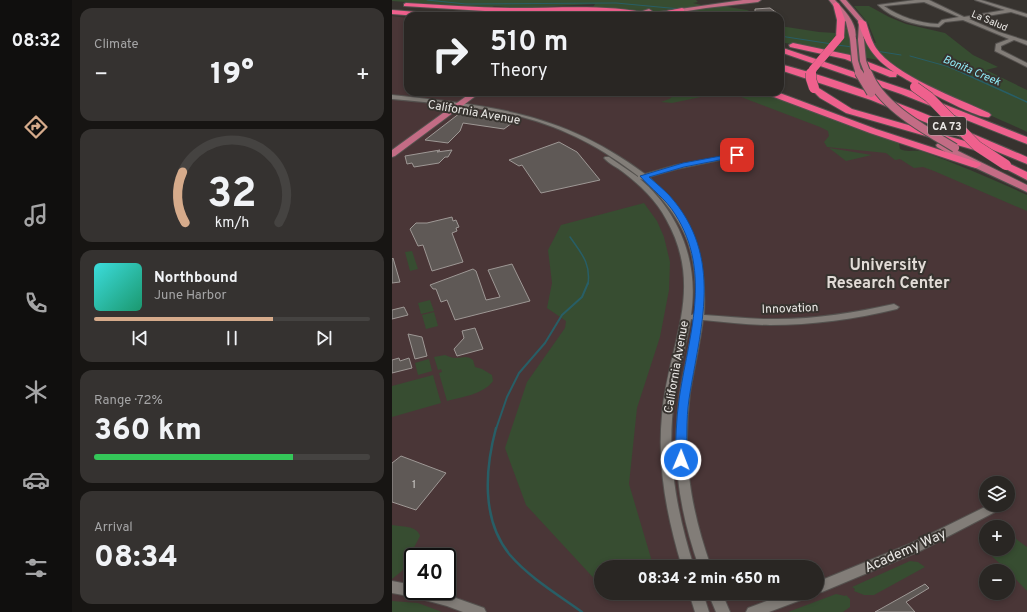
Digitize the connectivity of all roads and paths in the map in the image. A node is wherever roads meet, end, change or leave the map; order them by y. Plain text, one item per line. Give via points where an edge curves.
1 (743, 0) edge
2 (758, 0) edge
3 (924, 0) edge
4 (927, 0) edge
5 (980, 0) edge
6 (726, 1) edge
7 (837, 1) edge
8 (702, 4) junction
9 (682, 10) junction
10 (1008, 11) junction
11 (392, 12) edge
12 (480, 12) edge
13 (629, 12) edge
14 (666, 12) edge
15 (670, 12) edge
16 (404, 13) edge
17 (404, 14) edge
18 (1027, 16) edge
19 (963, 18) junction
20 (862, 22) joint
21 (1013, 39) junction
22 (861, 40) junction
23 (1027, 43) edge
24 (784, 44) edge
25 (784, 50) edge
26 (784, 57) edge
27 (1027, 65) edge
28 (784, 68) edge
29 (784, 73) edge
30 (889, 87) junction
31 (866, 94) junction
32 (464, 96) edge
33 (470, 96) edge
34 (779, 96) edge
35 (392, 97) edge
36 (392, 100) edge
37 (454, 105) junction
38 (1027, 133) edge
39 (1027, 141) edge
40 (392, 148) edge
41 (392, 154) edge
42 (737, 155) dead end
43 (1027, 161) edge
44 (976, 165) junction
45 (1027, 165) edge
46 (640, 177) junction
47 (1027, 177) edge
48 (1027, 182) edge
49 (1027, 189) edge
50 (894, 307) dead end
51 (686, 316) junction
52 (699, 317) junction
53 (987, 512) edge
54 (686, 560) edge
55 (703, 560) edge
56 (824, 585) edge
57 (392, 587) edge
58 (404, 589) edge
59 (448, 600) edge
60 (698, 600) edge
61 (718, 600) edge
62 (785, 600) edge
63 (479, 612) edge
64 (702, 612) edge
65 (723, 612) edge
66 (753, 612) edge

1 - 6 main road
2 - 6 main road
3 - 4 street
3 - 19 street, La Salud
3 - 19 street via 880,5 898,16 921,24 939,26 944,21
5 - 10 street
6 - 8 main road
6 - 9 main road
7 - 20 main road
7 - 22 main road
7 - 45 highway, bridge via 841,20 840,37 811,74 814,88 823,96 849,111 998,153
8 - 9 main road
8 - 14 main road
9 - 15 highway
10 - 18 street
10 - 19 street
11 - 16 highway
11 - 17 highway
12 - 13 highway via 402,5 494,10 598,8
19 - 21 street, La Salud
20 - 22 highway
21 - 23 street, La Salud
21 - 27 street via 998,45 998,51
22 - 38 highway via 889,65 924,86
22 - 44 main road, bridge via 853,52 860,78 870,91 898,118
22 - 48 main road, bridge via 864,65 888,101 922,128 956,148
24 - 47 highway, bridge via 847,57 884,70 915,87 977,146
25 - 30 highway
26 - 30 highway
28 - 31 highway
29 - 31 highway
30 - 39 highway, CA 73
31 - 43 highway, CA 73
32 - 37 main road
33 - 37 main road
34 - 44 highway
35 - 37 street, California Avenue
36 - 37 street, California Avenue
37 - 40 main road
37 - 41 main road
37 - 46 street, California Avenue via 508,116 554,131
42 - 46 street
44 - 49 main road
46 - 51 street, California Avenue via 663,206 681,242 688,271
46 - 52 street, California Avenue via 674,206 689,234 700,274
50 - 52 street, Innovation via 809,321 760,322
51 - 52 street, Innovation
51 - 54 street, California Avenue via 667,414 666,450 674,519
52 - 55 street, California Avenue via 684,400 681,460 688,503
53 - 56 street, Academy Way via 916,547
57 - 58 street
59 - 63 street
60 - 64 street
61 - 65 street
62 - 66 street

